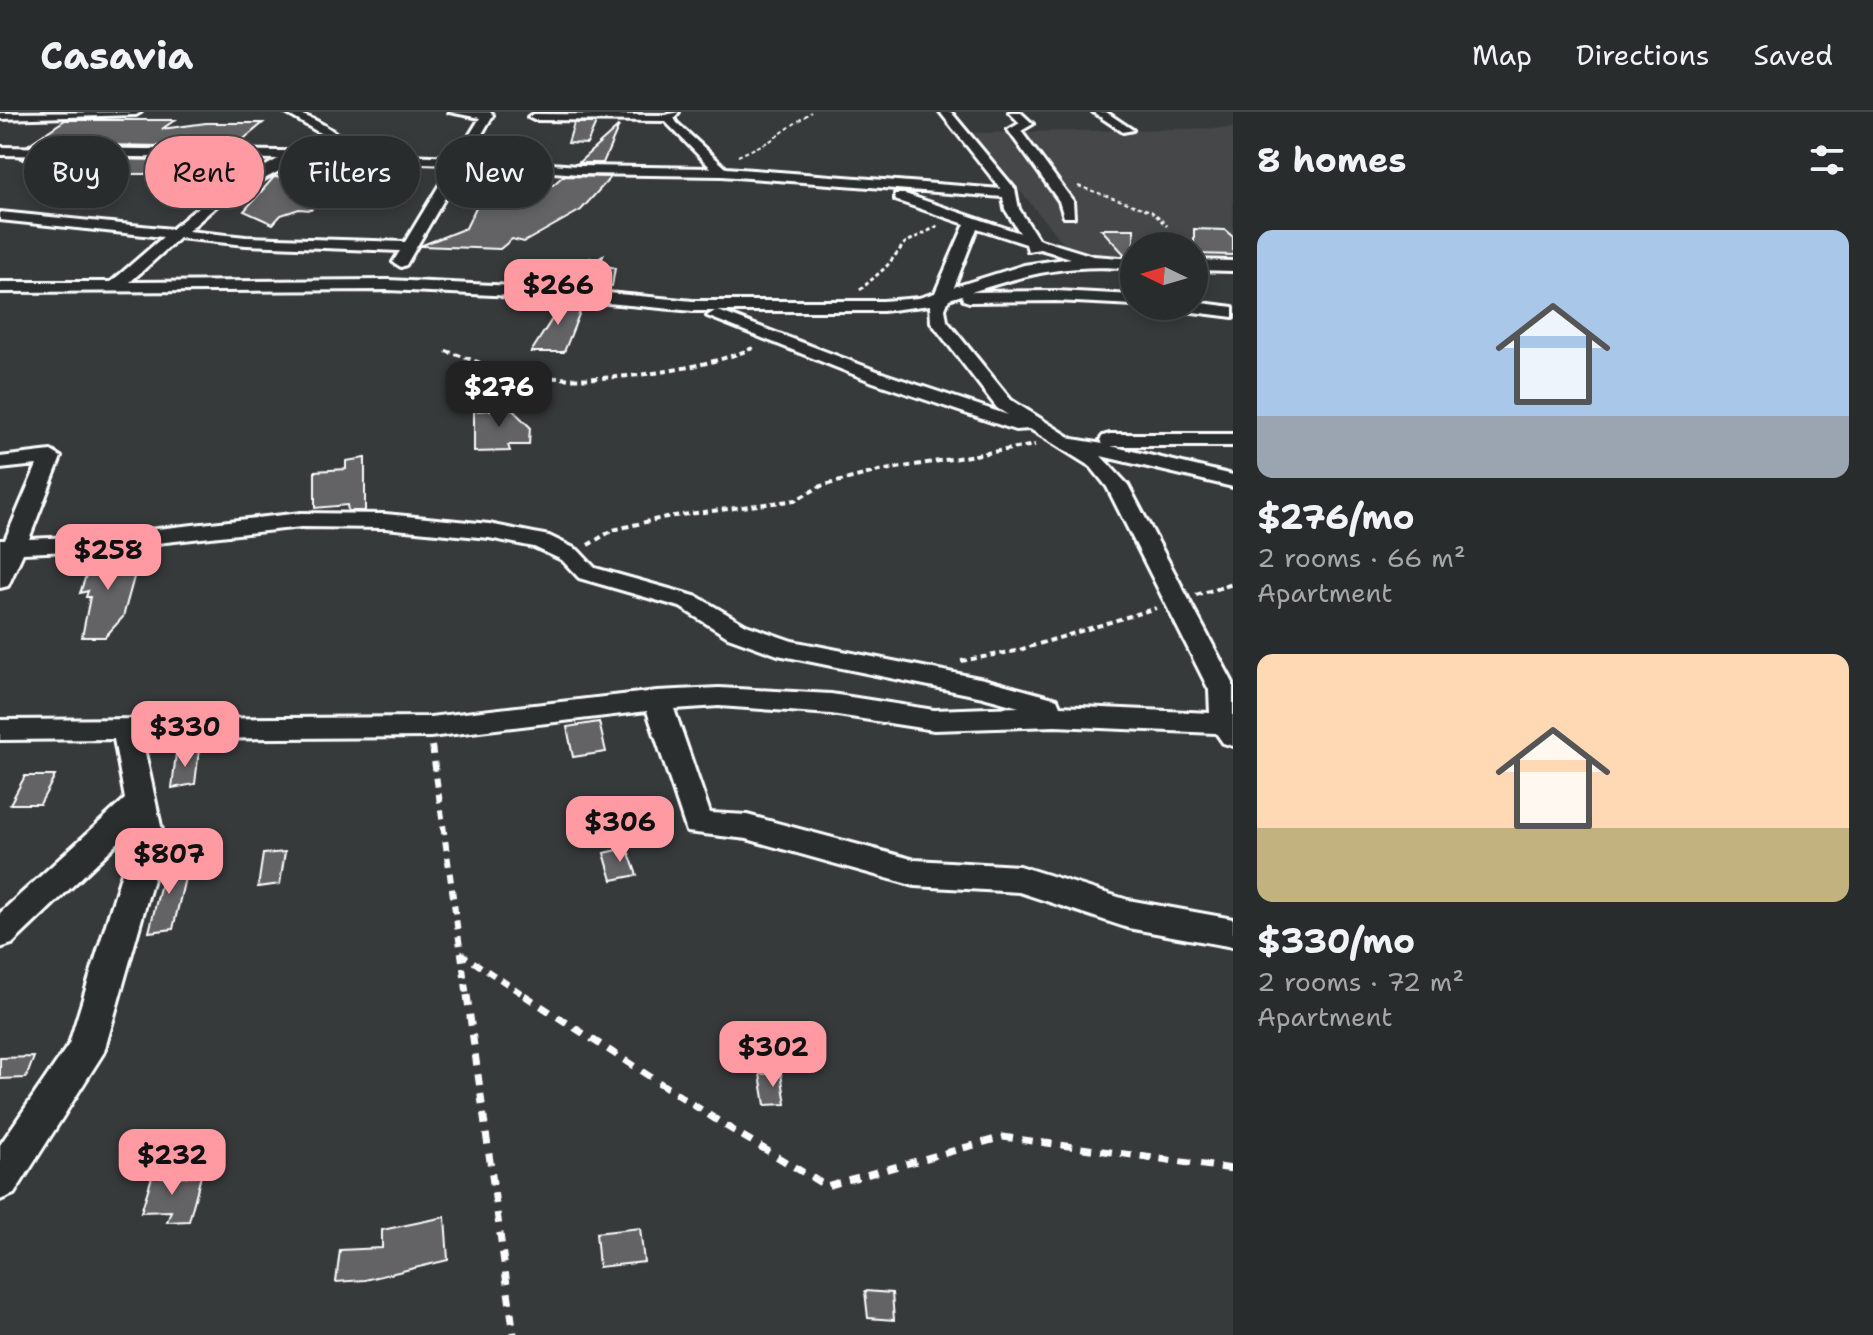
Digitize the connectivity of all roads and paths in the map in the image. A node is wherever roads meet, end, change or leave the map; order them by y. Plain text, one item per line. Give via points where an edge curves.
1 (136, 112) edge
2 (289, 112) edge
3 (454, 112) edge
4 (811, 112) edge
5 (945, 112) edge
6 (1014, 112) edge
7 (1098, 112) edge
8 (485, 114) edge
9 (535, 115) edge
10 (671, 115) edge
11 (0, 116) edge
12 (524, 129) dead end
13 (1127, 130) dead end
14 (332, 136) edge
15 (472, 136) edge
16 (0, 151) edge
17 (145, 154) edge
18 (717, 167) junction
19 (553, 168) edge
20 (844, 183) junction
21 (1008, 193) junction
22 (436, 200) edge
23 (206, 208) edge
24 (1069, 214) dead end
25 (0, 216) edge
26 (955, 217) junction
27 (972, 223) junction
28 (179, 232) junction
29 (1033, 242) junction
30 (410, 247) junction
31 (1092, 260) junction
32 (1074, 263) junction
33 (1120, 263) edge
34 (1208, 265) edge
35 (1233, 266) edge
36 (1024, 270) junction
37 (1120, 275) edge
38 (388, 285) junction
39 (0, 287) edge
40 (113, 288) junction
41 (944, 298) junction
42 (1208, 298) edge
43 (1120, 299) edge
44 (1233, 305) edge
45 (693, 306) junction
46 (841, 306) junction
47 (1208, 309) edge
48 (1233, 312) edge
49 (774, 337) junction
50 (446, 351) dead end
51 (1233, 440) edge
52 (1064, 441) junction
53 (0, 463) edge
54 (1233, 481) edge
55 (6, 547) edge
56 (570, 555) junction
57 (0, 581) edge
58 (1233, 584) edge
59 (1178, 601) junction
60 (953, 663) dead end
61 (657, 700) junction
62 (1087, 717) junction
63 (430, 727) junction
64 (126, 728) junction
65 (1230, 728) edge
66 (0, 730) edge
67 (141, 802) junction
68 (1233, 933) edge
69 (0, 934) edge
70 (460, 953) junction
71 (1233, 1169) edge
72 (0, 1180) edge
73 (514, 1335) edge

1 - 11 street
2 - 14 street
3 - 8 street
4 - 18 path via 770,141
5 - 21 street
6 - 24 street via 1027,124 1014,130 1066,201
7 - 13 street
8 - 15 street
9 - 10 street
9 - 12 street
10 - 18 street via 675,131
16 - 17 street
18 - 19 street
18 - 20 street
20 - 21 street
20 - 26 street
21 - 29 street
22 - 30 street
23 - 28 street
25 - 28 street
26 - 27 street
26 - 46 path via 905,243
27 - 29 street
27 - 41 street
28 - 30 street via 246,241
28 - 40 street
29 - 31 street
29 - 36 street
30 - 38 street
31 - 32 street
31 - 33 street
32 - 36 street
32 - 37 street
34 - 35 street
36 - 41 street
38 - 40 street
38 - 45 street
39 - 40 street
41 - 43 street
41 - 46 street
41 - 52 street via 937,309 939,322 1004,404
42 - 44 street
45 - 46 street
45 - 49 street
47 - 48 street
49 - 50 path via 709,363 618,373 533,376
49 - 52 street
51 - 52 street
52 - 54 street
52 - 56 path via 879,471 821,486 796,500 666,517 613,530
52 - 59 street via 1098,463 1117,485
53 - 55 street via 51,457
55 - 56 street via 94,543 301,520 385,521 489,531 541,541
55 - 57 street
56 - 62 street via 587,573 689,602 737,631 787,649 984,688
58 - 59 path
59 - 60 path via 1016,651
59 - 65 street via 1223,690
61 - 62 street via 791,700 934,720
61 - 63 street
61 - 68 street via 698,824 747,827 915,873 1019,879 1128,914
62 - 65 street
63 - 64 street
63 - 70 path
64 - 66 street
64 - 67 street
67 - 69 street
67 - 72 street via 148,840 85,1052
70 - 71 path via 826,1186 1003,1137
70 - 73 path

